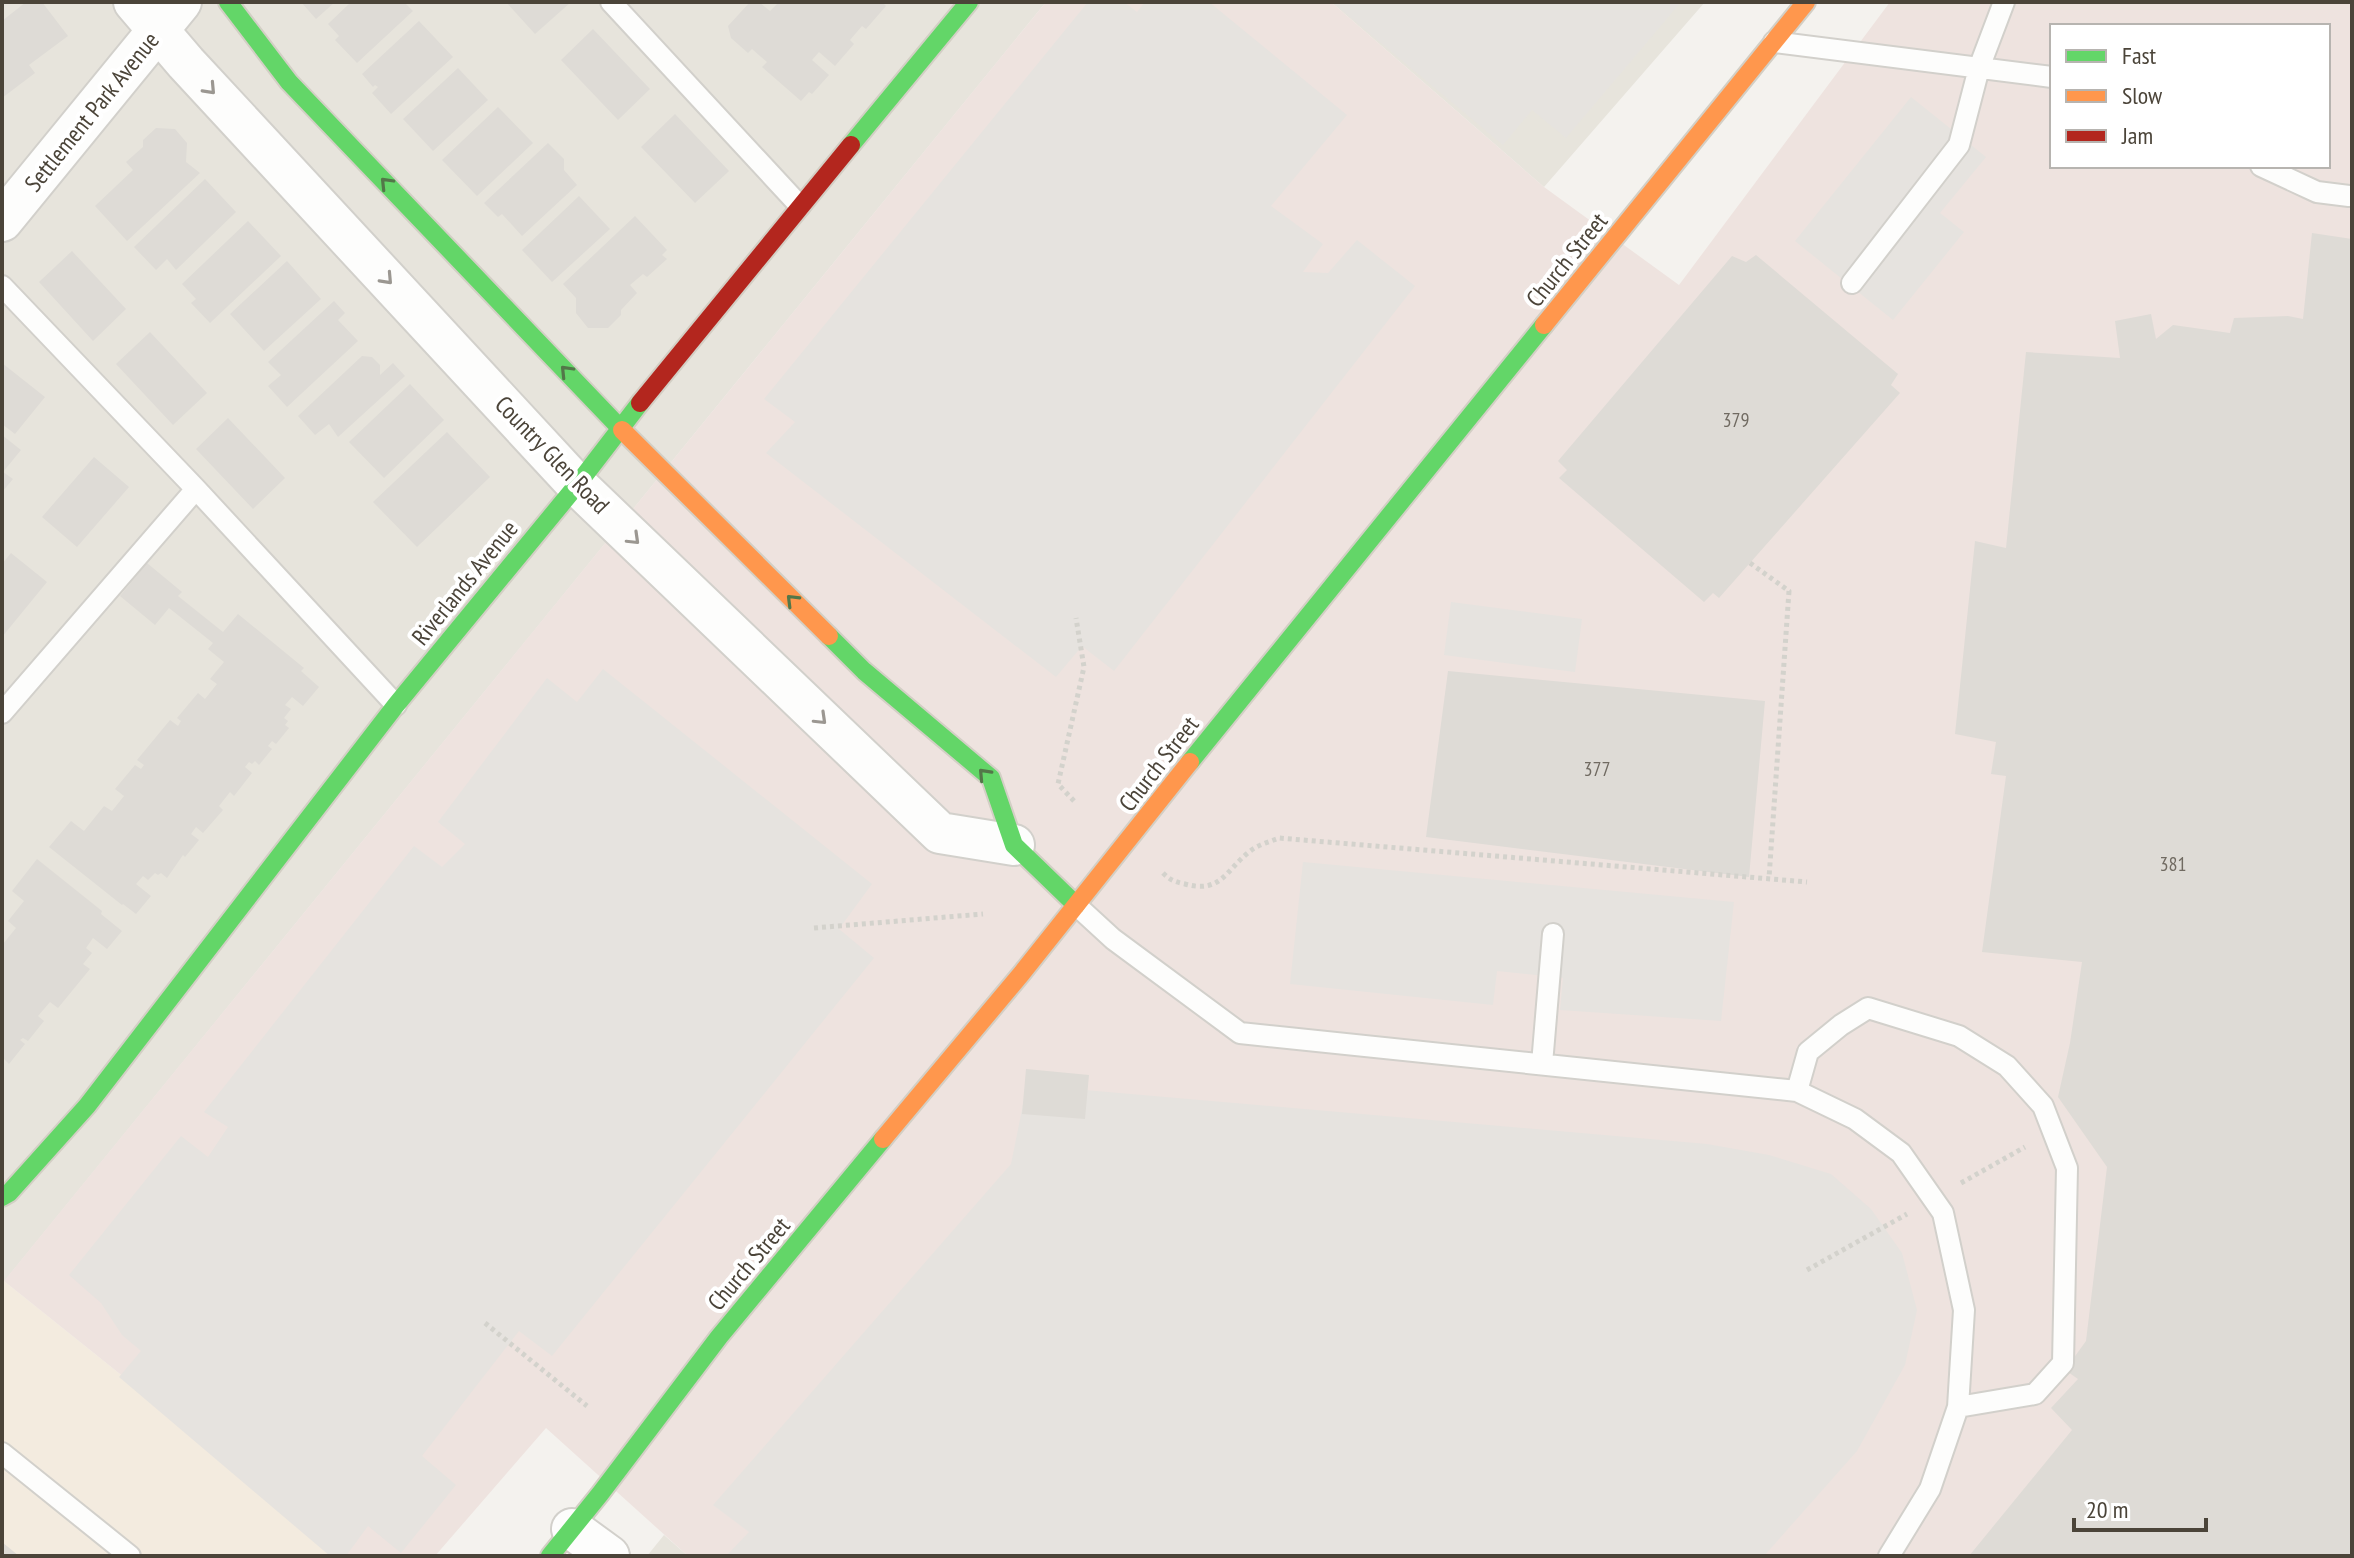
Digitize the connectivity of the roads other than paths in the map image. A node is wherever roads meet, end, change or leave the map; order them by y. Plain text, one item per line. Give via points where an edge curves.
1 (228, 2) edge
2 (611, 2) edge
3 (969, 2) edge
4 (1806, 2) edge
5 (2004, 2) edge
6 (157, 12) edge
7 (1774, 42) junction
8 (1979, 68) junction
9 (2050, 77) edge
10 (2265, 168) edge
11 (2349, 196) dead end
12 (800, 206) junction
13 (2, 221) edge
14 (1852, 283) dead end
15 (2, 286) edge
16 (620, 428) junction
17 (577, 485) junction
18 (196, 489) junction
19 (396, 705) junction
20 (2, 713) edge
21 (1014, 845) junction
22 (1076, 905) junction
23 (1553, 934) dead end
24 (1542, 1064) junction
25 (1797, 1091) junction
26 (2, 1197) edge
27 (1958, 1407) junction
28 (2, 1453) edge
29 (561, 1543) edge
30 (130, 1556) edge
31 (609, 1556) edge
32 (1889, 1556) edge

16 -> 1 street via 289,82
2 - 12 lane
3 - 12 street, Riverlands Avenue
4 - 7 street, Church Street
5 - 8 lane
6 - 13 street, Settlement Park Avenue
6 -> 17 street, Country Glen Road
7 - 8 lane
7 - 22 street, Church Street
8 - 9 lane
8 - 14 lane via 1959,145
10 - 11 lane via 2317,192
12 - 16 street, Riverlands Avenue
15 - 18 lane
16 - 17 street, Riverlands Avenue
21 -> 16 street via 991,778 864,671
17 - 19 street, Riverlands Avenue
17 -> 21 street, Country Glen Road via 940,833
18 - 19 lane
18 - 20 lane
19 - 26 street, Riverlands Avenue via 87,1106
21 - 22 street
22 - 24 lane via 1113,939 1240,1033
22 - 29 street, Church Street via 719,1337
23 - 24 lane
24 - 25 lane
25 - 27 lane via 1855,1119 1901,1153 1943,1213 1964,1310
25 - 27 lane via 1808,1052 1868,1008 1959,1036 2007,1066 2043,1106 2067,1168 2063,1363 2035,1394
27 - 32 lane via 1930,1489
28 - 30 lane
29 - 31 street

